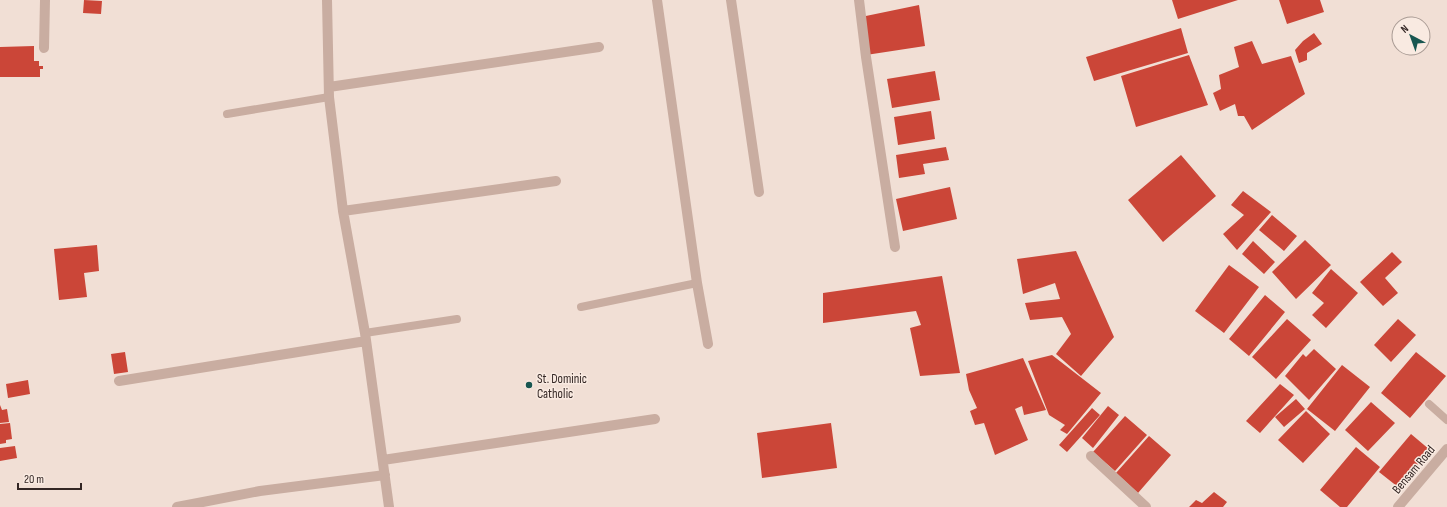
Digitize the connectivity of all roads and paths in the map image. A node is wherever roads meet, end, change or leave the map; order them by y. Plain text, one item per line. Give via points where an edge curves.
1 (45, 0) edge
2 (327, 0) edge
3 (657, 0) edge
4 (731, 0) edge
5 (859, 0) edge
6 (599, 47) dead end
7 (44, 48) dead end
8 (329, 92) junction
9 (227, 114) dead end
10 (556, 181) dead end
11 (759, 192) dead end
12 (343, 211) junction
13 (895, 247) dead end
14 (697, 283) junction
15 (581, 307) dead end
16 (458, 319) dead end
17 (366, 337) junction
18 (708, 344) dead end
19 (119, 381) dead end
20 (1429, 404) dead end
21 (655, 418) dead end
22 (1447, 420) edge
23 (1447, 449) edge
24 (1090, 456) dead end
25 (383, 460) junction
26 (385, 475) junction
27 (176, 507) edge
28 (389, 507) edge
29 (1146, 507) edge
30 (1398, 507) edge

1 - 7 street
2 - 8 street
3 - 14 street
4 - 11 street
5 - 13 street
6 - 8 street
8 - 9 lane
8 - 12 street
10 - 12 street
12 - 17 street
14 - 15 lane
14 - 18 street
16 - 17 lane
17 - 19 street
17 - 25 street
20 - 22 lane
21 - 25 street
23 - 30 street, Bensam Road
24 - 29 street
25 - 26 street
26 - 27 street via 260,491
26 - 28 street

